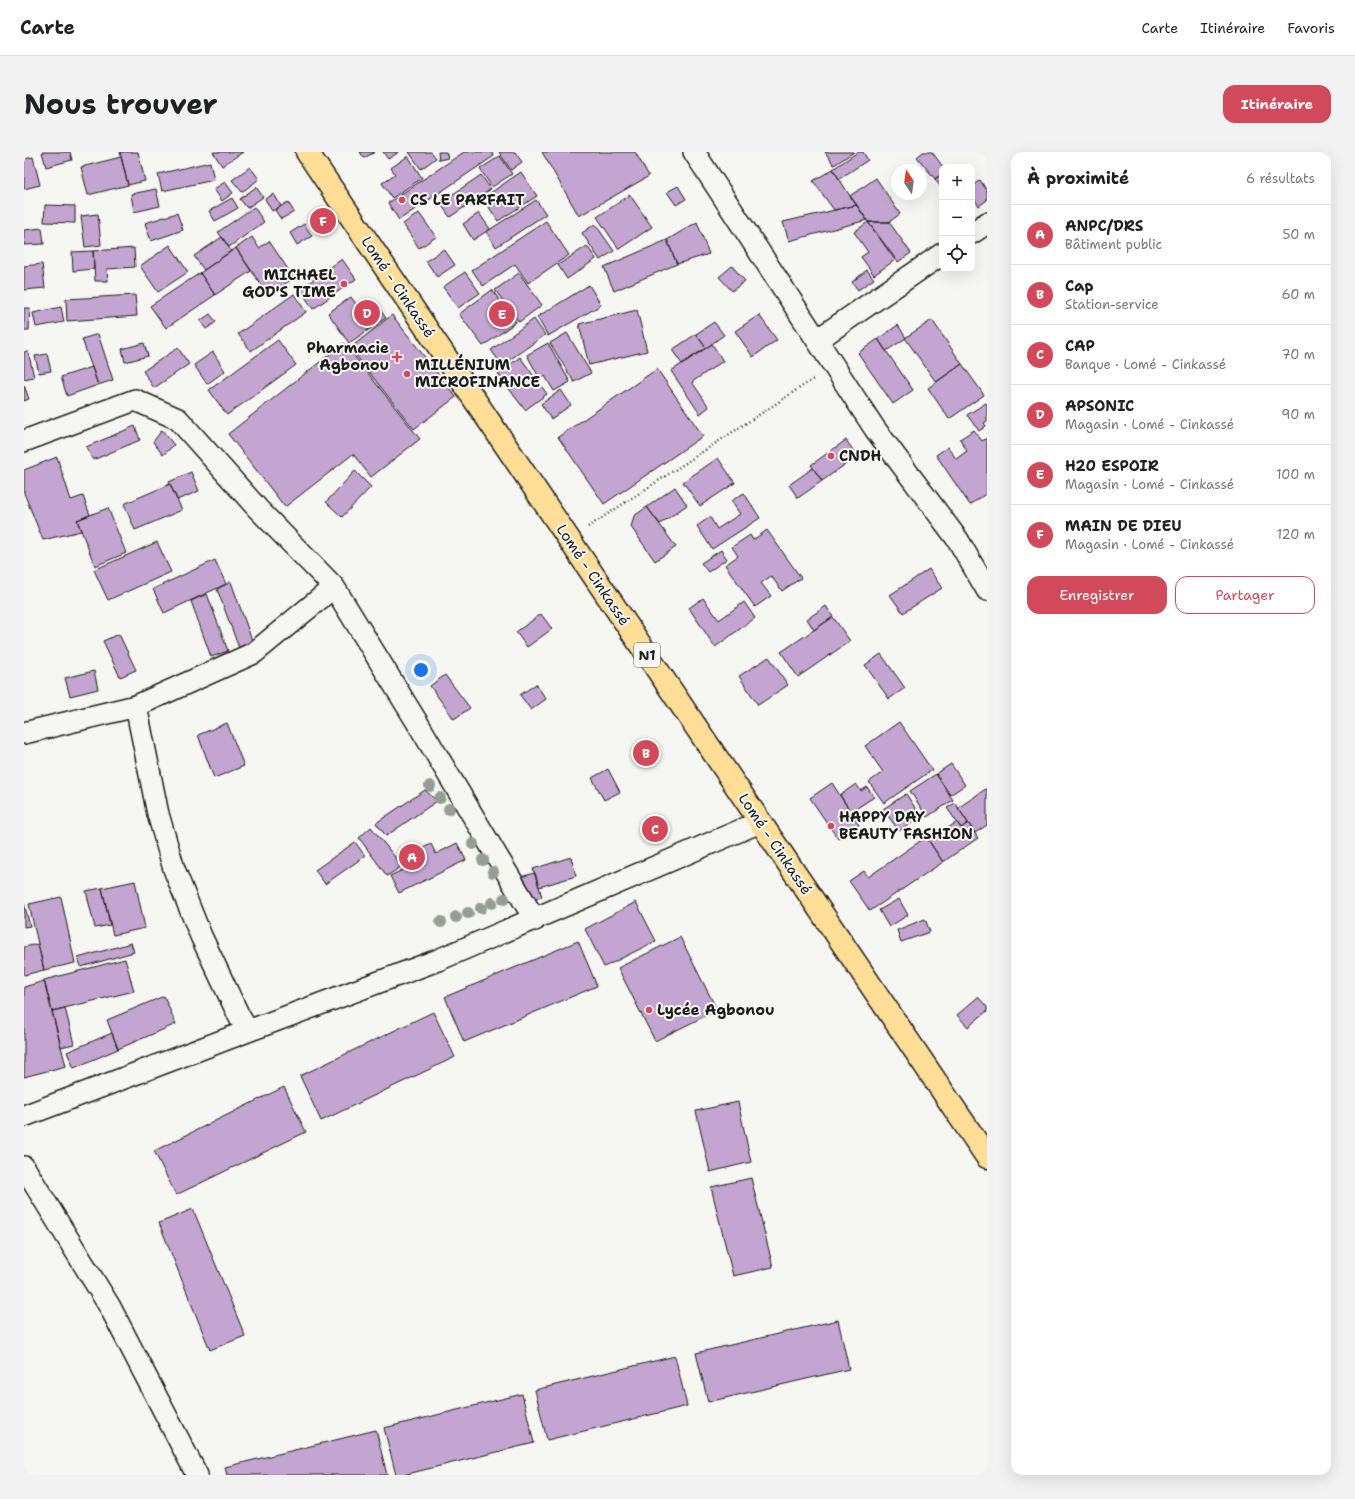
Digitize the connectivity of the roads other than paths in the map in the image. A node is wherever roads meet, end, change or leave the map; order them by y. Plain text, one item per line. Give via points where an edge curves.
1 (307, 152) edge
2 (694, 152) edge
3 (987, 223) edge
4 (975, 231) edge
5 (939, 256) edge
6 (817, 340) junction
7 (24, 441) edge
8 (985, 579) edge
9 (334, 587) junction
10 (136, 706) junction
11 (24, 733) edge
12 (760, 822) junction
13 (535, 920) junction
14 (248, 1031) junction
15 (24, 1116) edge
16 (987, 1157) edge
17 (24, 1167) edge
18 (196, 1475) edge

1 - 12 highway, Lomé - Cinkassé / N1
2 - 6 street
3 - 4 street
5 - 6 street
6 - 8 street via 876,429
7 - 9 street via 135,400 178,419 258,509
9 - 10 street via 254,653
9 - 13 street
10 - 11 street
10 - 14 street via 158,814 174,869 201,936
12 - 13 street
12 - 16 highway, Lomé - Cinkassé / N1
13 - 14 street via 438,960
14 - 15 street
17 - 18 street via 110,1307

